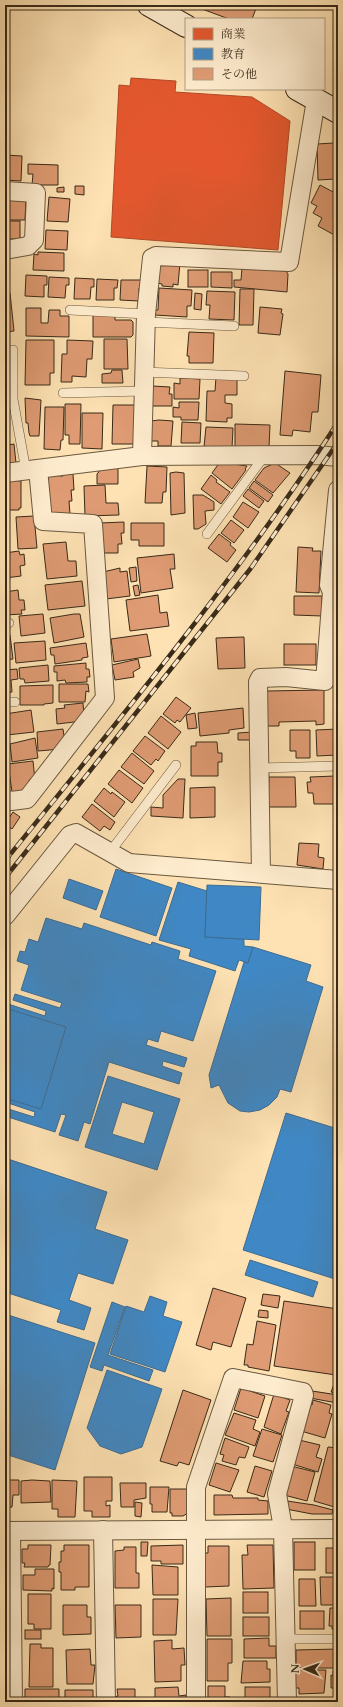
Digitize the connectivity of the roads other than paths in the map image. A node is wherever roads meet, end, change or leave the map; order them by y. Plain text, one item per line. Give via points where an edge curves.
1 (149, 5) edge
2 (185, 25) edge
3 (299, 90) edge
4 (316, 100) junction
5 (338, 112) edge
6 (5, 191) edge
7 (5, 250) edge
8 (70, 310) dead end
9 (146, 318) junction
10 (234, 326) dead end
11 (13, 350) dead end
12 (143, 372) junction
13 (244, 376) dead end
14 (143, 391) junction
15 (63, 393) dead end
16 (265, 455) junction
17 (142, 456) junction
18 (338, 457) edge
19 (32, 470) junction
20 (5, 473) edge
21 (338, 490) edge
22 (208, 534) dead end
23 (335, 592) edge
24 (5, 702) edge
25 (15, 702) dead end
26 (176, 765) dead end
27 (338, 766) edge
28 (260, 768) junction
29 (5, 799) edge
30 (110, 852) junction
31 (261, 873) junction
32 (338, 880) edge
33 (5, 916) edge
34 (283, 1528) junction
35 (338, 1528) edge
36 (196, 1529) junction
37 (103, 1530) junction
38 (8, 1531) edge
39 (286, 1639) junction
40 (338, 1639) edge
41 (13, 1702) edge
42 (106, 1702) edge
43 (196, 1702) edge
44 (287, 1702) edge

1 - 2 main road
3 - 4 main road
4 - 5 main road
4 - 9 street via 289,262 156,256 152,258
6 - 7 street via 36,193 34,240 28,246
8 - 9 lane
9 - 10 lane
9 - 12 street
11 - 19 lane via 13,399
12 - 13 lane
12 - 14 street
14 - 15 lane
14 - 17 street
16 - 17 street
16 - 18 street
16 - 22 lane
17 - 19 street
19 - 20 street
19 - 29 street via 42,521 93,524 105,698 27,799
21 - 23 street via 329,585
23 - 28 street via 325,681 286,677 260,678 258,682
24 - 25 lane
26 - 30 lane
27 - 28 lane
28 - 31 street
30 - 31 street via 129,863
30 - 33 street via 76,833 70,835
31 - 32 street
34 - 35 street
34 - 36 street
34 - 36 street via 276,1494 304,1395 303,1392 233,1378 196,1487
34 - 39 street
36 - 37 street
36 - 43 street
37 - 38 street
37 - 42 street
38 - 41 street
39 - 40 lane
39 - 44 street

